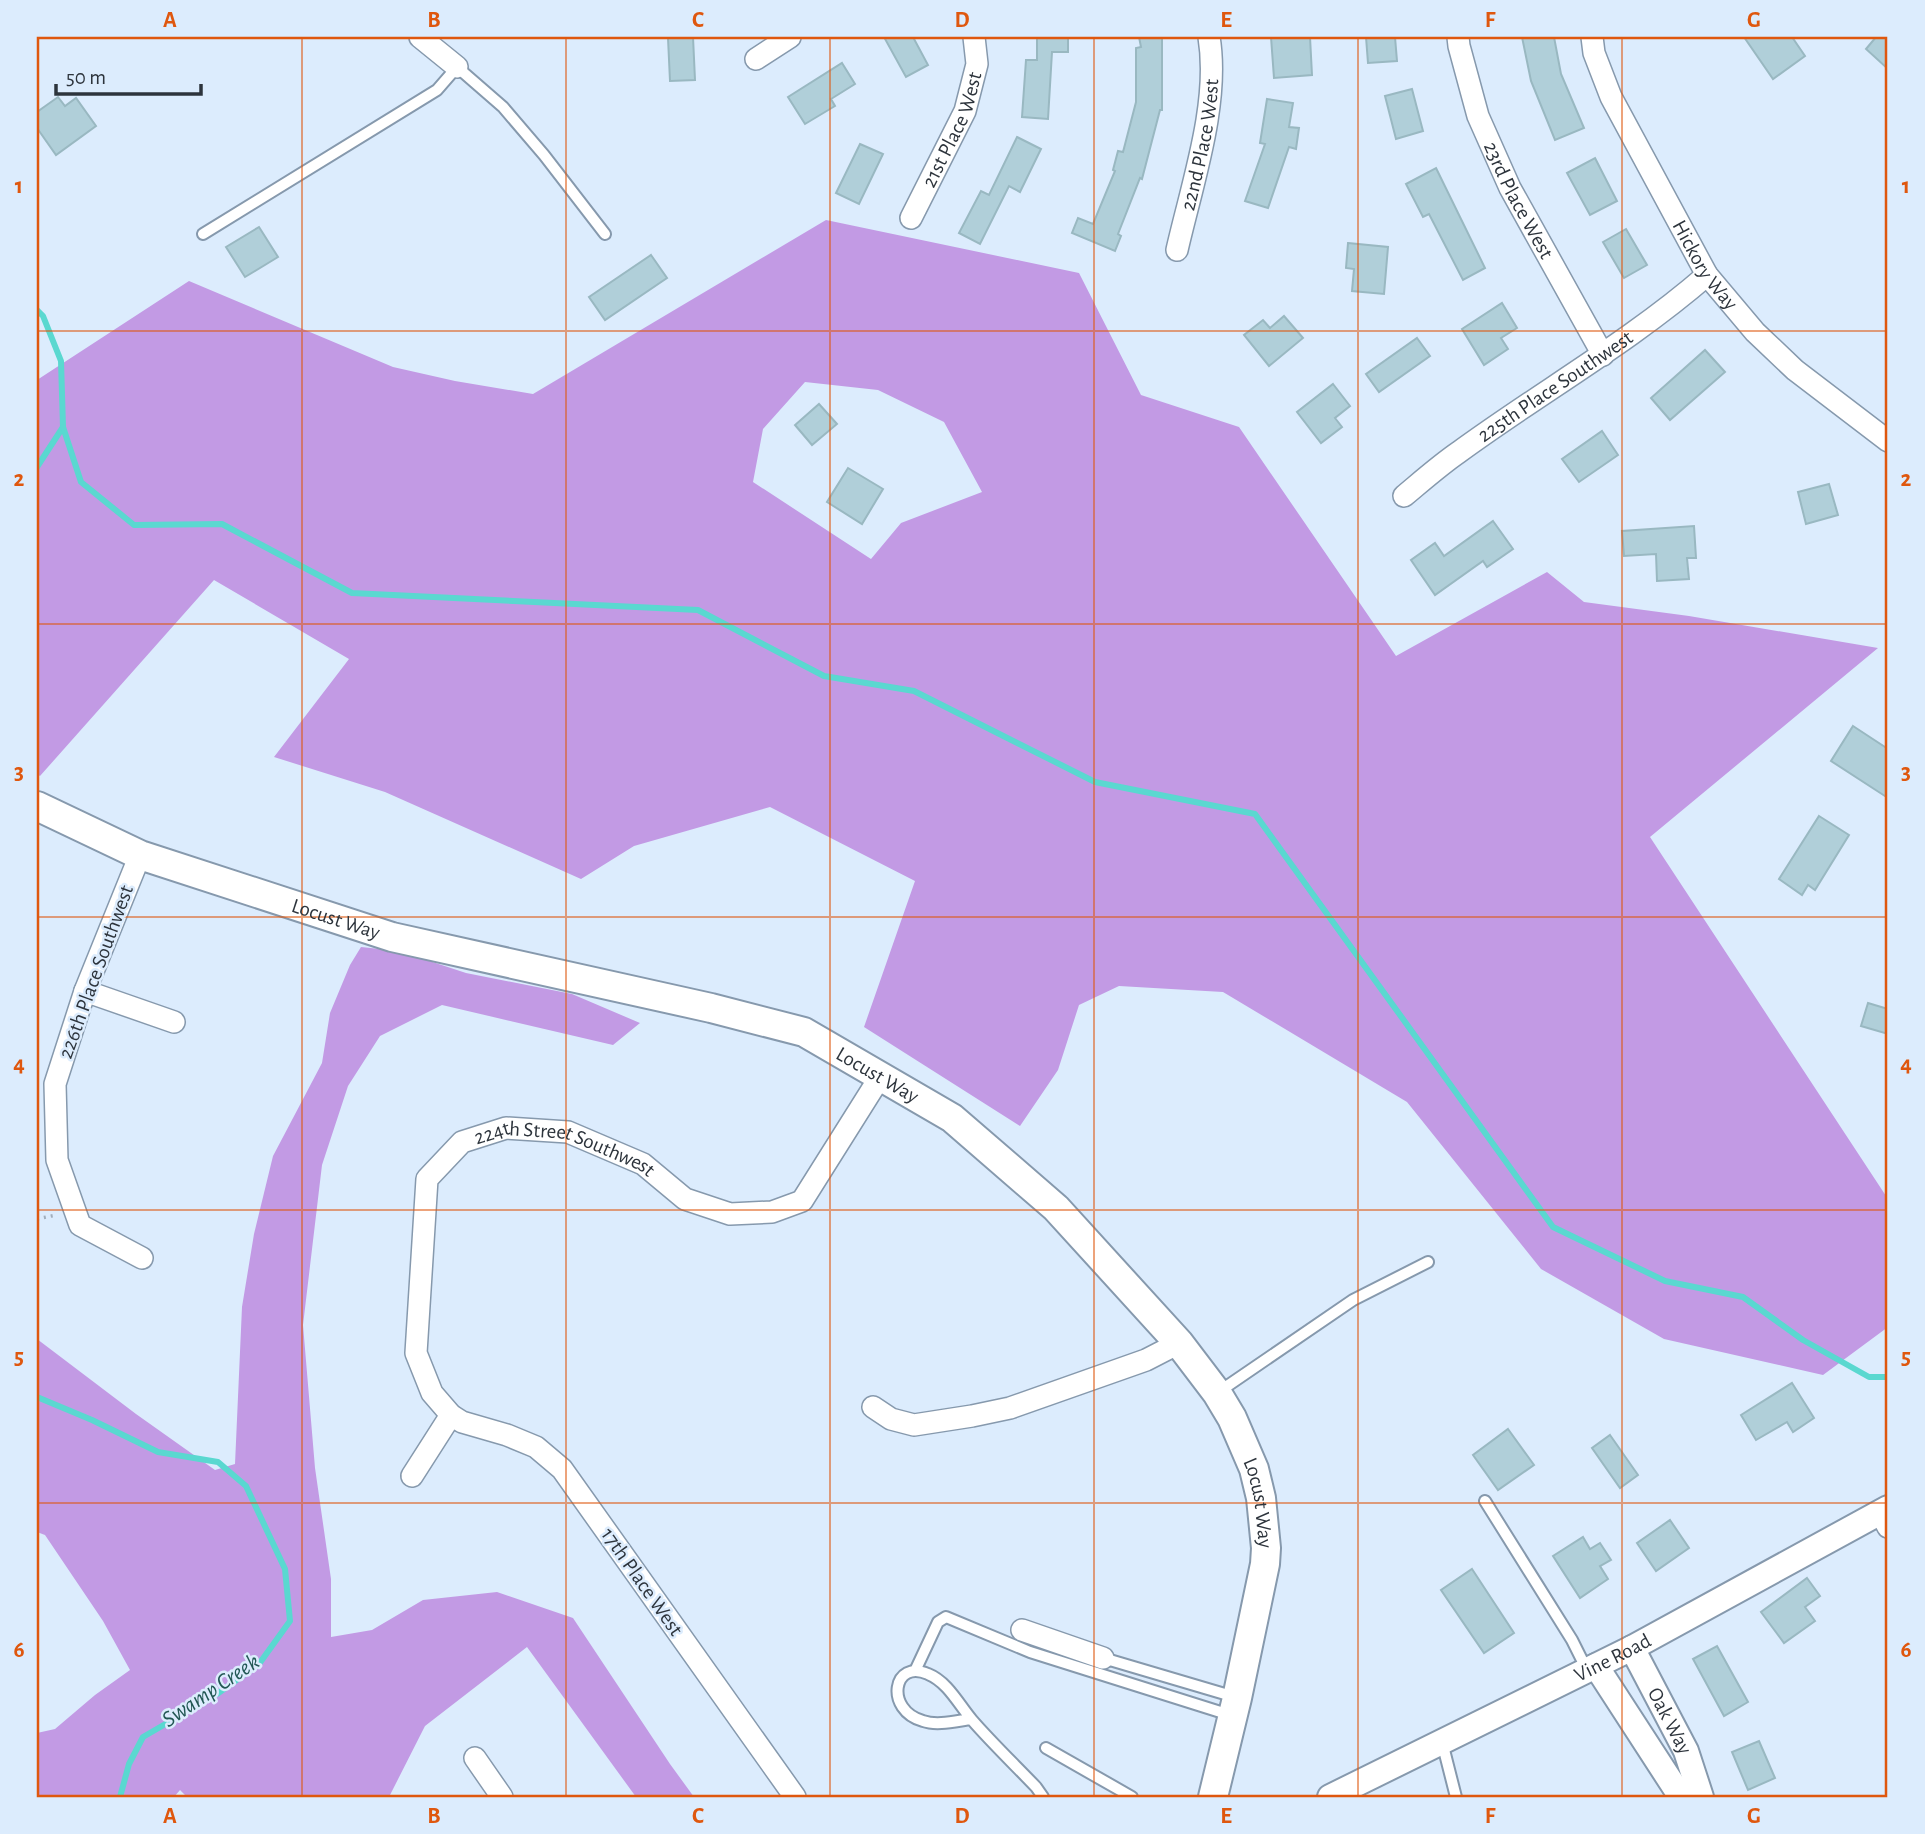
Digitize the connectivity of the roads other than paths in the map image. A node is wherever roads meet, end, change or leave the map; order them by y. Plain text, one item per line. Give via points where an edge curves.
1 (420, 37) edge
2 (790, 37) edge
3 (974, 37) edge
4 (1209, 37) edge
5 (1458, 37) edge
6 (1592, 37) edge
7 (755, 59) dead end
8 (457, 66) junction
9 (911, 218) dead end
10 (203, 234) dead end
11 (605, 234) dead end
12 (1177, 250) dead end
13 (1707, 275) junction
14 (1603, 355) junction
15 (1888, 441) edge
16 (1404, 496) dead end
17 (37, 806) edge
18 (140, 855) junction
19 (85, 991) junction
20 (174, 1023) dead end
21 (880, 1077) junction
22 (142, 1258) dead end
23 (1428, 1262) dead end
24 (1179, 1343) junction
25 (1217, 1393) junction
26 (873, 1407) dead end
27 (451, 1415) junction
28 (412, 1476) dead end
29 (1485, 1501) dead end
30 (1885, 1515) edge
31 (1023, 1630) dead end
32 (1632, 1648) junction
33 (1103, 1657) joint
34 (1592, 1668) junction
35 (915, 1671) junction
36 (1235, 1707) junction
37 (971, 1719) junction
38 (1442, 1742) junction
39 (1046, 1748) dead end
40 (475, 1758) dead end
41 (502, 1797) edge
42 (794, 1797) edge
43 (1042, 1797) edge
44 (1132, 1797) edge
45 (1213, 1797) edge
46 (1330, 1797) edge
47 (1456, 1797) edge
48 (1681, 1797) edge
49 (1701, 1797) edge

1 - 8 street
2 - 7 street
3 - 9 street, 21st Place West via 977,64 965,111
4 - 12 street, 22nd Place West via 1213,58 1210,105
5 - 14 street, 23rd Place West via 1478,116 1505,176
6 - 13 street, Hickory Way via 1611,97
8 - 10 lane via 436,90
8 - 11 lane via 503,107
13 - 14 street, 225th Place Southwest
13 - 15 street, Hickory Way via 1755,332 1795,370
14 - 16 street, 225th Place Southwest via 1458,452
17 - 18 main road, Locust Way
18 - 19 street, 226th Place Southwest
18 - 21 main road, Locust Way via 392,937 804,1032
19 - 20 street
19 - 22 street, 226th Place Southwest via 55,1084 57,1160 80,1225
21 - 24 main road, Locust Way via 953,1118 1056,1208
21 - 27 street, 224th Street Southwest via 802,1201 772,1212 730,1214 685,1199 643,1164 568,1132 506,1128 462,1142 427,1179 417,1311 416,1353 432,1393
23 - 25 lane via 1353,1300
24 - 25 main road, Locust Way
24 - 26 street via 1146,1360 1010,1408 972,1416 914,1425 891,1419
25 - 36 main road, Locust Way via 1254,1469 1266,1548
27 - 28 street
27 - 42 street, 17th Place West via 536,1447 562,1469
29 - 34 lane
30 - 32 street, Vine Road
31 - 33 street
32 - 34 street, Vine Road
32 - 49 street, Oak Way via 1686,1751
33 - 36 lane
34 - 38 street, Vine Road
34 - 48 street, Oak Way
35 - 36 lane via 938,1622 946,1618 1030,1652
35 - 37 lane via 929,1674 953,1694
35 - 37 lane via 898,1683 895,1693 900,1706 923,1721
36 - 45 main road, Locust Way
37 - 43 lane
38 - 46 street, Vine Road
38 - 47 lane
39 - 44 lane
40 - 41 street

